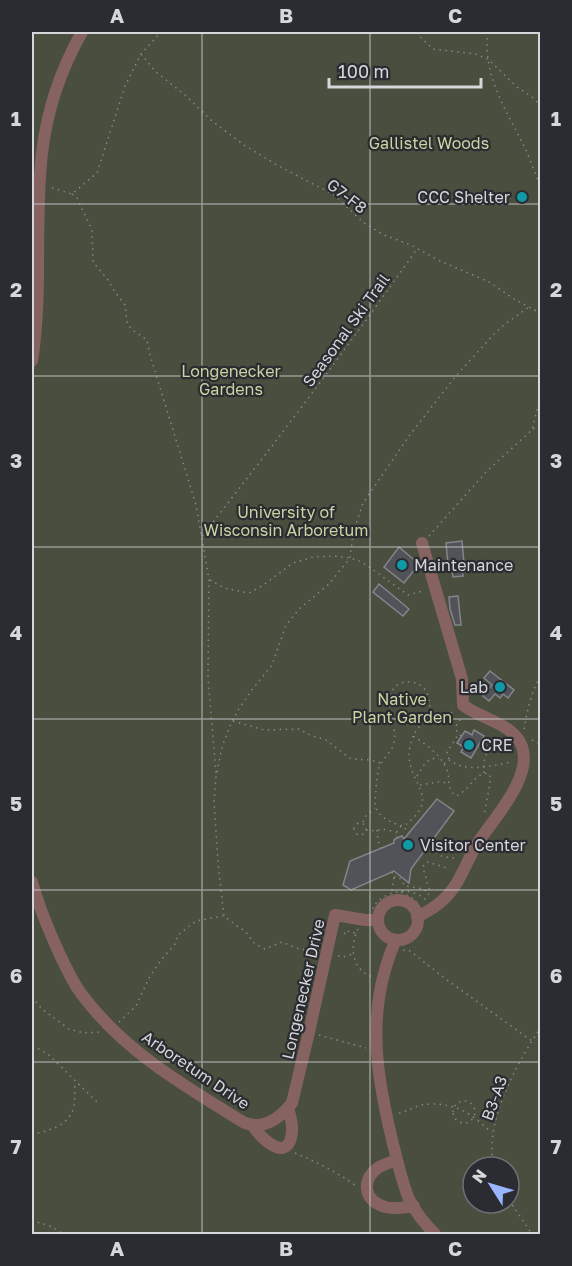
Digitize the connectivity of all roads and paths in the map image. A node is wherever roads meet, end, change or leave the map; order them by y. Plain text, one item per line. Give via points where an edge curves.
1 (82, 32) edge
2 (161, 32) edge
3 (418, 32) edge
4 (488, 32) edge
5 (141, 54) junction
6 (488, 59) junction
7 (540, 105) edge
8 (40, 183) junction
9 (540, 184) edge
10 (72, 194) junction
11 (417, 249) junction
12 (529, 307) junction
13 (540, 313) edge
14 (32, 361) edge
15 (540, 398) edge
16 (540, 427) edge
17 (532, 430) junction
18 (201, 536) junction
19 (422, 543) joint
20 (350, 558) junction
21 (209, 579) junction
22 (435, 586) junction
23 (540, 677) edge
24 (466, 707) junction
25 (426, 717) junction
26 (232, 721) junction
27 (413, 736) junction
28 (515, 737) junction
29 (440, 759) junction
30 (523, 759) junction
31 (450, 760) junction
32 (381, 763) junction
33 (444, 764) junction
34 (483, 766) junction
35 (484, 774) junction
36 (216, 777) junction
37 (416, 778) junction
38 (448, 784) junction
39 (419, 785) junction
40 (376, 807) junction
41 (484, 815) dead end
42 (363, 823) junction
43 (400, 825) junction
44 (366, 830) junction
45 (377, 830) junction
46 (410, 832) dead end
47 (396, 833) junction
48 (397, 838) dead end
49 (381, 848) dead end
50 (430, 849) dead end
51 (461, 858) dead end
52 (392, 872) dead end
53 (456, 872) dead end
54 (394, 877) junction
55 (32, 882) edge
56 (392, 892) junction
57 (400, 892) junction
58 (429, 894) junction
59 (424, 905) dead end
60 (224, 916) junction
61 (417, 916) junction
62 (371, 920) junction
63 (394, 943) junction
64 (326, 954) junction
65 (353, 954) junction
66 (382, 980) junction
67 (32, 997) edge
68 (540, 1029) edge
69 (106, 1030) junction
70 (309, 1032) junction
71 (532, 1041) junction
72 (32, 1048) edge
73 (376, 1050) junction
74 (75, 1081) junction
75 (97, 1102) dead end
76 (455, 1106) junction
77 (288, 1108) junction
78 (386, 1115) junction
79 (474, 1117) junction
80 (253, 1126) junction
81 (493, 1132) junction
82 (32, 1134) edge
83 (284, 1147) junction
84 (493, 1155) edge
85 (397, 1160) junction
86 (372, 1200) junction
87 (414, 1206) junction
88 (519, 1215) edge
89 (32, 1221) edge
90 (64, 1234) edge
91 (435, 1234) edge
92 (532, 1234) edge

1 - 8 street via 49,110
2 - 5 path
3 - 6 path via 433,48
4 - 6 path
5 - 10 path via 125,86 97,173
5 - 11 path, G7-F8 via 156,72 244,145 334,195 364,223
6 - 7 path
6 - 9 path via 498,98
8 - 10 path
8 - 14 street
10 - 18 path via 92,230 93,262 125,305 131,329 147,340 196,505
11 - 12 path, G7-F8 via 489,282
11 - 18 path, Seasonal Ski Trail
12 - 13 path, G7-F8
12 - 20 path via 493,335 409,435 363,503
15 - 17 path
16 - 17 path
17 - 19 path via 487,471
18 - 21 path
19 - 22 street
20 - 21 path via 313,557 293,563 249,594 224,588
20 - 22 path via 362,562 408,595
20 - 26 path via 286,625 272,665
21 - 36 path via 207,678
22 - 24 street via 462,679
23 - 28 path via 522,738
24 - 25 path
24 - 28 street
24 - 31 path via 456,726 460,736 447,752
25 - 27 path
25 - 32 path via 430,705 424,688 406,682 393,689 390,718 394,742
26 - 32 path via 264,730 299,729 327,740 351,759
26 - 36 path
27 - 29 path
27 - 37 path via 409,752
28 - 30 street via 523,749
28 - 34 path via 490,748
29 - 33 path
29 - 37 path via 428,760
30 - 34 path
30 - 61 street via 515,789 454,887 434,908
31 - 33 path
31 - 34 path via 469,767
32 - 40 path
33 - 38 path
34 - 35 path
35 - 38 path via 456,796
35 - 41 path via 491,778
36 - 60 path via 214,801
37 - 39 path
38 - 39 path
39 - 43 path via 423,800 420,811 404,826
40 - 42 path
40 - 43 path via 386,819
42 - 44 path
42 - 44 path via 357,824 355,831 361,834
43 - 46 path
43 - 47 path
44 - 45 path
45 - 47 path
45 - 49 path
47 - 48 path
50 - 51 path via 444,857
52 - 54 path
53 - 58 path via 433,863 424,864
54 - 56 path
54 - 58 path via 399,877 405,886
55 - 69 street, Arboretum Drive via 48,927 79,990
56 - 57 path
56 - 62 path via 376,902
57 - 58 path via 425,899
57 - 59 path
60 - 64 path via 265,949 282,942
60 - 69 path via 196,921 178,935 150,976 136,1006
61 - 62 street via 411,905 399,900 387,903
61 - 63 street via 413,934
62 - 63 street
62 - 64 street, Longenecker Drive via 335,915
62 - 65 path via 356,933
63 - 66 street
63 - 71 path
64 - 65 path
64 - 70 street, Longenecker Drive
65 - 66 path via 364,974
66 - 73 street
67 - 69 path via 69,1029 84,1033
68 - 71 path, B3-A3
69 - 80 street, Arboretum Drive via 166,1074
70 - 73 path
70 - 77 street, Longenecker Drive via 297,1087
71 - 81 path, B3-A3 via 512,1078
72 - 74 path via 49,1054
73 - 78 street
74 - 75 path
74 - 82 path via 73,1111 66,1121
76 - 78 path via 422,1105
76 - 79 path
76 - 79 path via 463,1101 470,1103 475,1109
76 - 79 path via 458,1120 466,1123
77 - 80 street, Arboretum Drive via 273,1120
77 - 83 street via 292,1131 290,1142
78 - 85 street
79 - 81 path
80 - 83 street via 269,1143
81 - 84 path, B3-A3
83 - 86 path via 342,1175
85 - 86 street via 372,1173 366,1191
85 - 87 street
86 - 87 street via 393,1208
87 - 91 street
88 - 92 path
89 - 90 path

